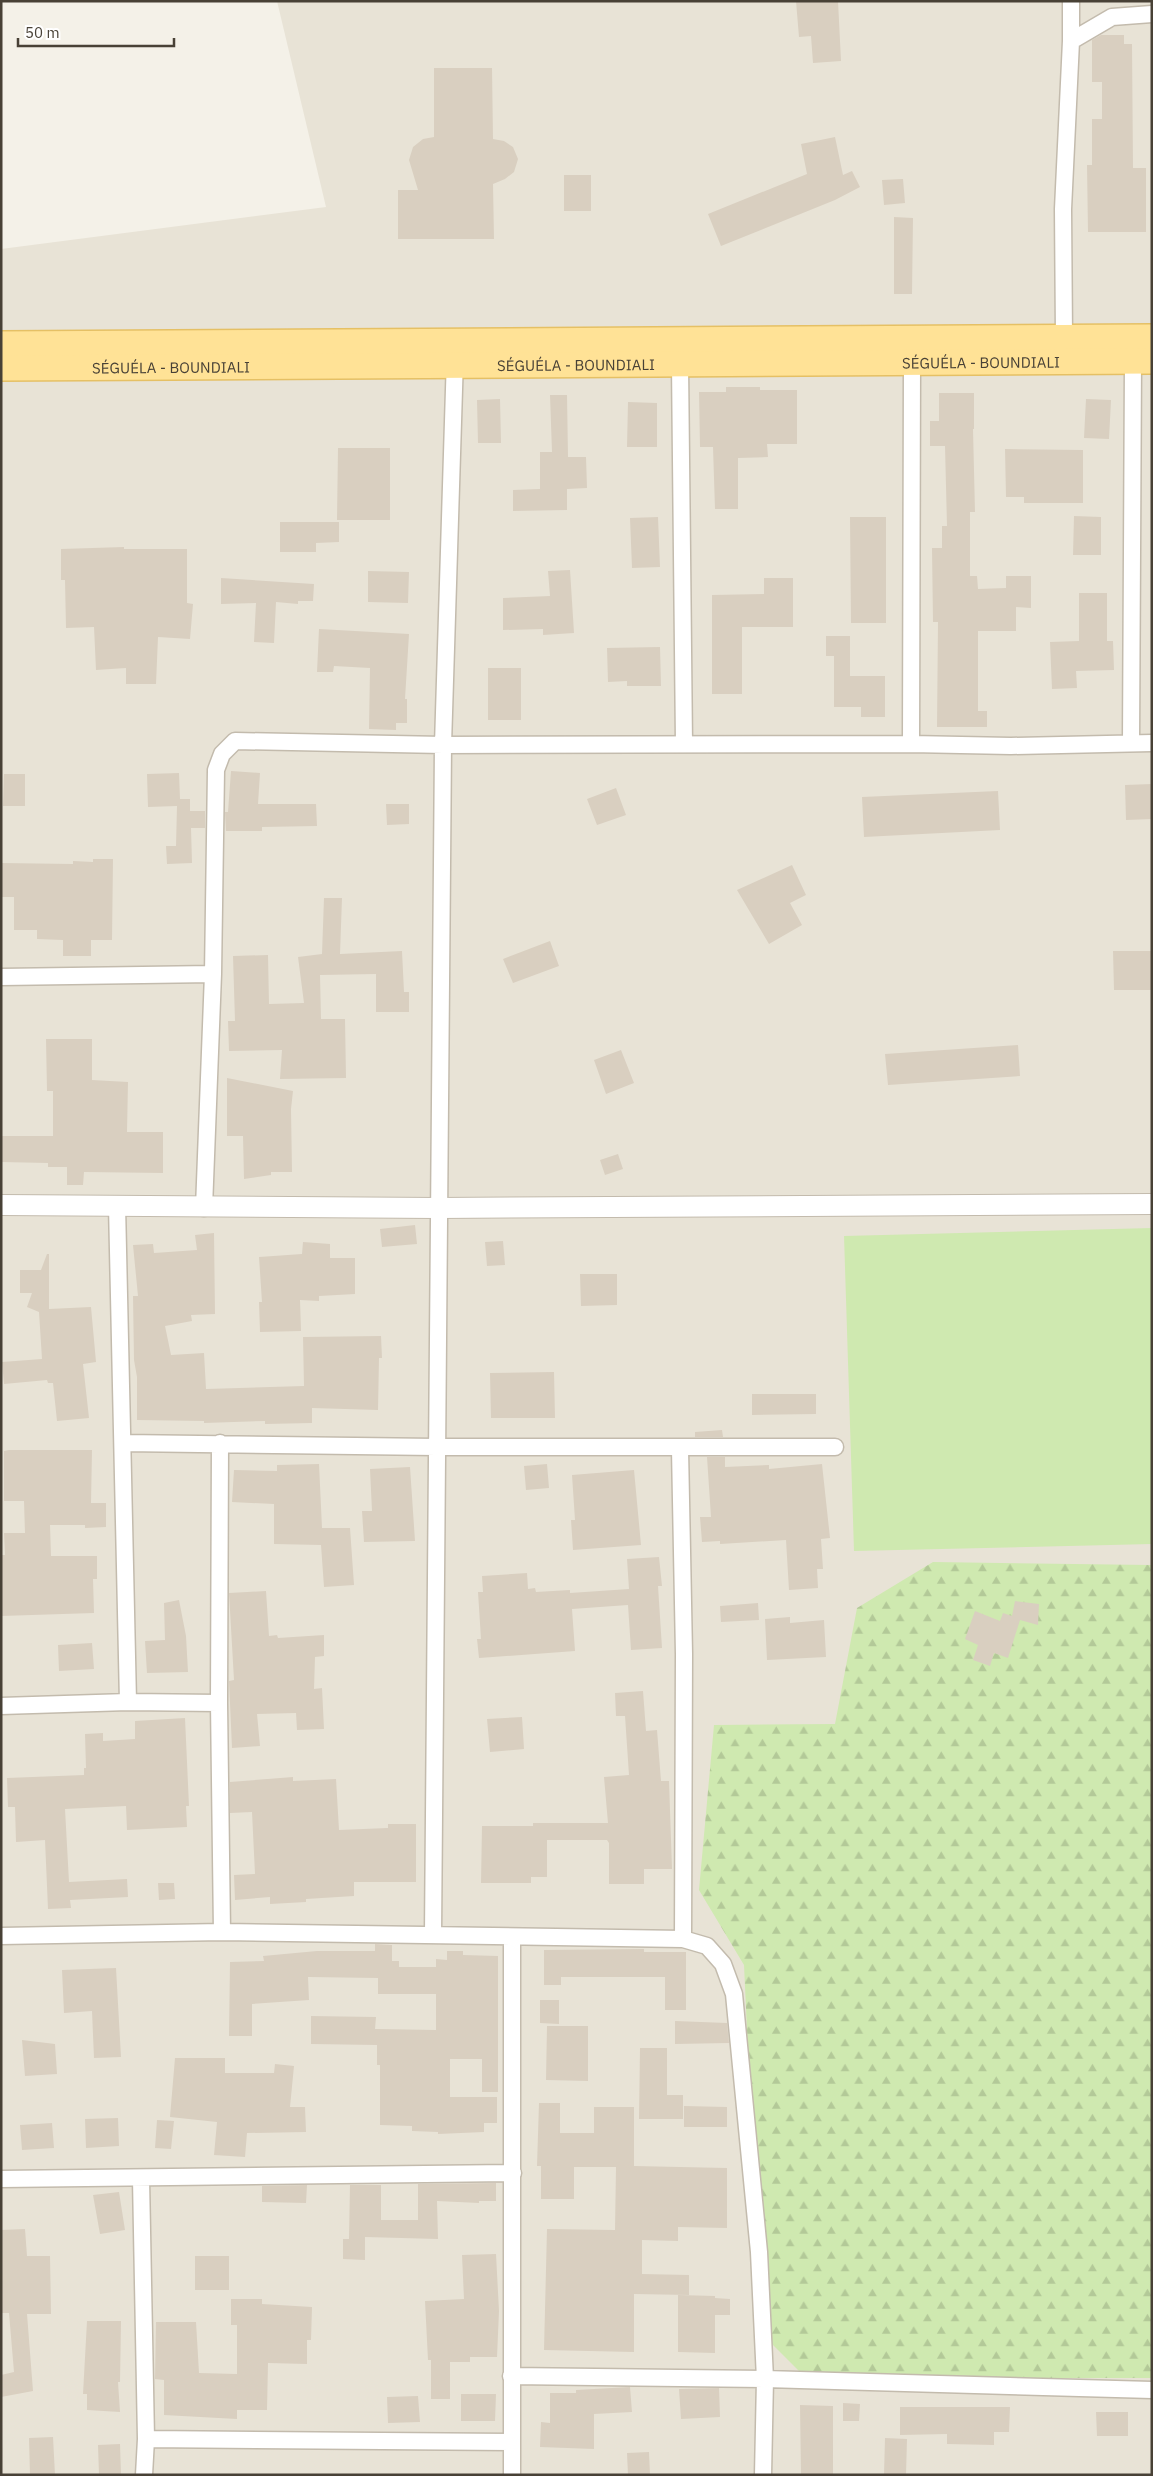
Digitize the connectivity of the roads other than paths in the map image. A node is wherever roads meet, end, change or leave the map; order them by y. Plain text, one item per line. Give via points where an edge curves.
1 (1071, 1) edge
2 (1152, 14) edge
3 (1072, 41) junction
4 (1152, 337) edge
5 (1064, 338) junction
6 (1, 344) edge
7 (455, 353) junction
8 (1142, 361) edge
9 (912, 362) junction
10 (680, 364) junction
11 (1, 368) edge
12 (1131, 743) junction
13 (1152, 743) edge
14 (443, 744) junction
15 (684, 744) junction
16 (911, 744) junction
17 (212, 974) junction
18 (1, 977) edge
19 (1152, 1204) edge
20 (1, 1205) edge
21 (117, 1206) junction
22 (204, 1208) junction
23 (438, 1208) junction
24 (124, 1443) junction
25 (220, 1444) junction
26 (436, 1447) junction
27 (835, 1447) dead end
28 (680, 1448) junction
29 (128, 1702) junction
30 (219, 1703) junction
31 (1, 1706) edge
32 (222, 1932) junction
33 (433, 1934) junction
34 (1, 1936) edge
35 (512, 1937) junction
36 (683, 1939) junction
37 (512, 2173) junction
38 (1, 2179) edge
39 (141, 2179) junction
40 (511, 2376) junction
41 (765, 2379) junction
42 (1152, 2390) edge
43 (146, 2439) junction
44 (512, 2442) junction
45 (144, 2475) edge
46 (512, 2475) edge
47 (763, 2475) edge

1 - 3 street
2 - 3 street via 1112,18
3 - 5 street via 1063,209
4 - 5 main road, SÉGUÉLA - BOUNDIALI
5 - 7 main road, SÉGUÉLA - BOUNDIALI
6 - 7 main road, SÉGUÉLA - BOUNDIALI
7 - 10 main road, SÉGUÉLA - BOUNDIALI
7 - 11 main road, SÉGUÉLA - BOUNDIALI
7 - 14 street
8 - 9 main road, SÉGUÉLA - BOUNDIALI
8 - 12 street
9 - 10 main road, SÉGUÉLA - BOUNDIALI
9 - 16 street
10 - 15 street
12 - 13 street
12 - 16 street
14 - 15 street
14 - 17 street via 235,742 222,754 216,770
14 - 23 street
15 - 16 street
17 - 18 street
17 - 22 street
19 - 23 street
20 - 21 street
21 - 22 street
21 - 24 street
22 - 23 street
23 - 26 street
24 - 25 street
24 - 29 street
25 - 26 street
25 - 30 street
26 - 28 street
26 - 33 street
27 - 28 street
28 - 36 street via 684,1654
29 - 30 street
29 - 31 street
30 - 32 street
32 - 33 street
32 - 34 street
33 - 35 street
35 - 36 street
35 - 37 street
36 - 41 street via 707,1946 723,1964 734,1994 759,2252
37 - 39 street
37 - 40 street
38 - 39 street
39 - 43 street
40 - 41 street
40 - 44 street
41 - 42 street
41 - 47 street
43 - 44 street
43 - 45 street
44 - 46 street

